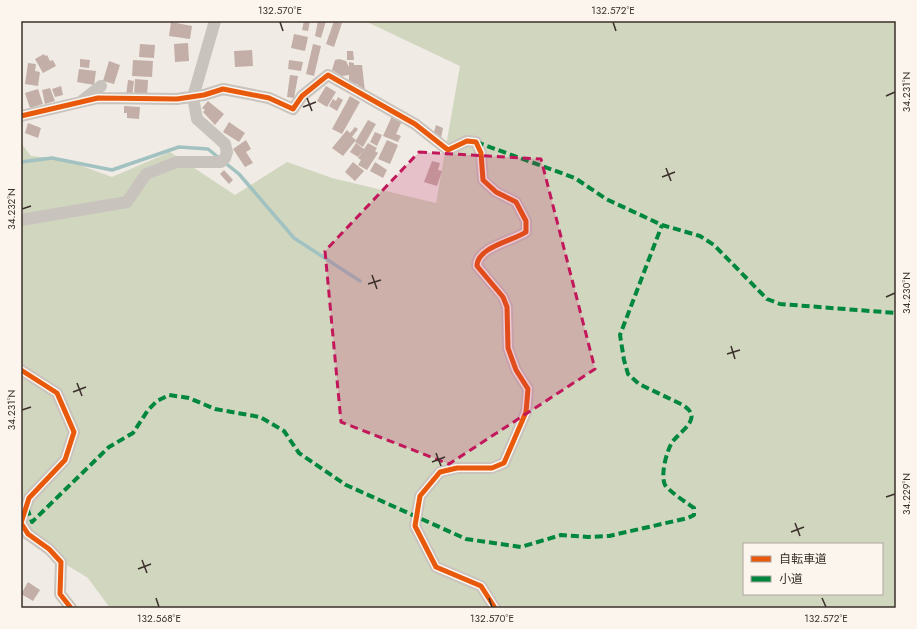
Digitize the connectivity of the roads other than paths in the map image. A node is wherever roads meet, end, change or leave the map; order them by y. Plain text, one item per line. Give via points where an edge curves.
1 (215, 21) edge
2 (101, 86) dead end
3 (193, 97) junction
4 (79, 103) junction
5 (21, 116) edge
6 (21, 220) edge
7 (21, 370) edge
8 (71, 608) edge
9 (495, 608) edge

1 - 3 street
2 - 4 street
3 - 4 street via 98,98
3 - 6 street via 197,119 225,144 227,152 220,162 177,162 146,174 127,202
3 - 9 street via 223,89 269,98 293,108 302,96 328,75 415,124 448,150 468,141 476,142 481,153 483,180 496,192 516,202 526,221 526,232 480,256 478,266 503,297 507,307 508,348 516,370 528,389 526,412 504,463 492,468 457,468 440,472 420,496 415,526 436,567 481,586
4 - 5 street
7 - 8 street via 57,393 74,432 65,460 29,498 21,523 28,534 49,549 61,562 60,594

